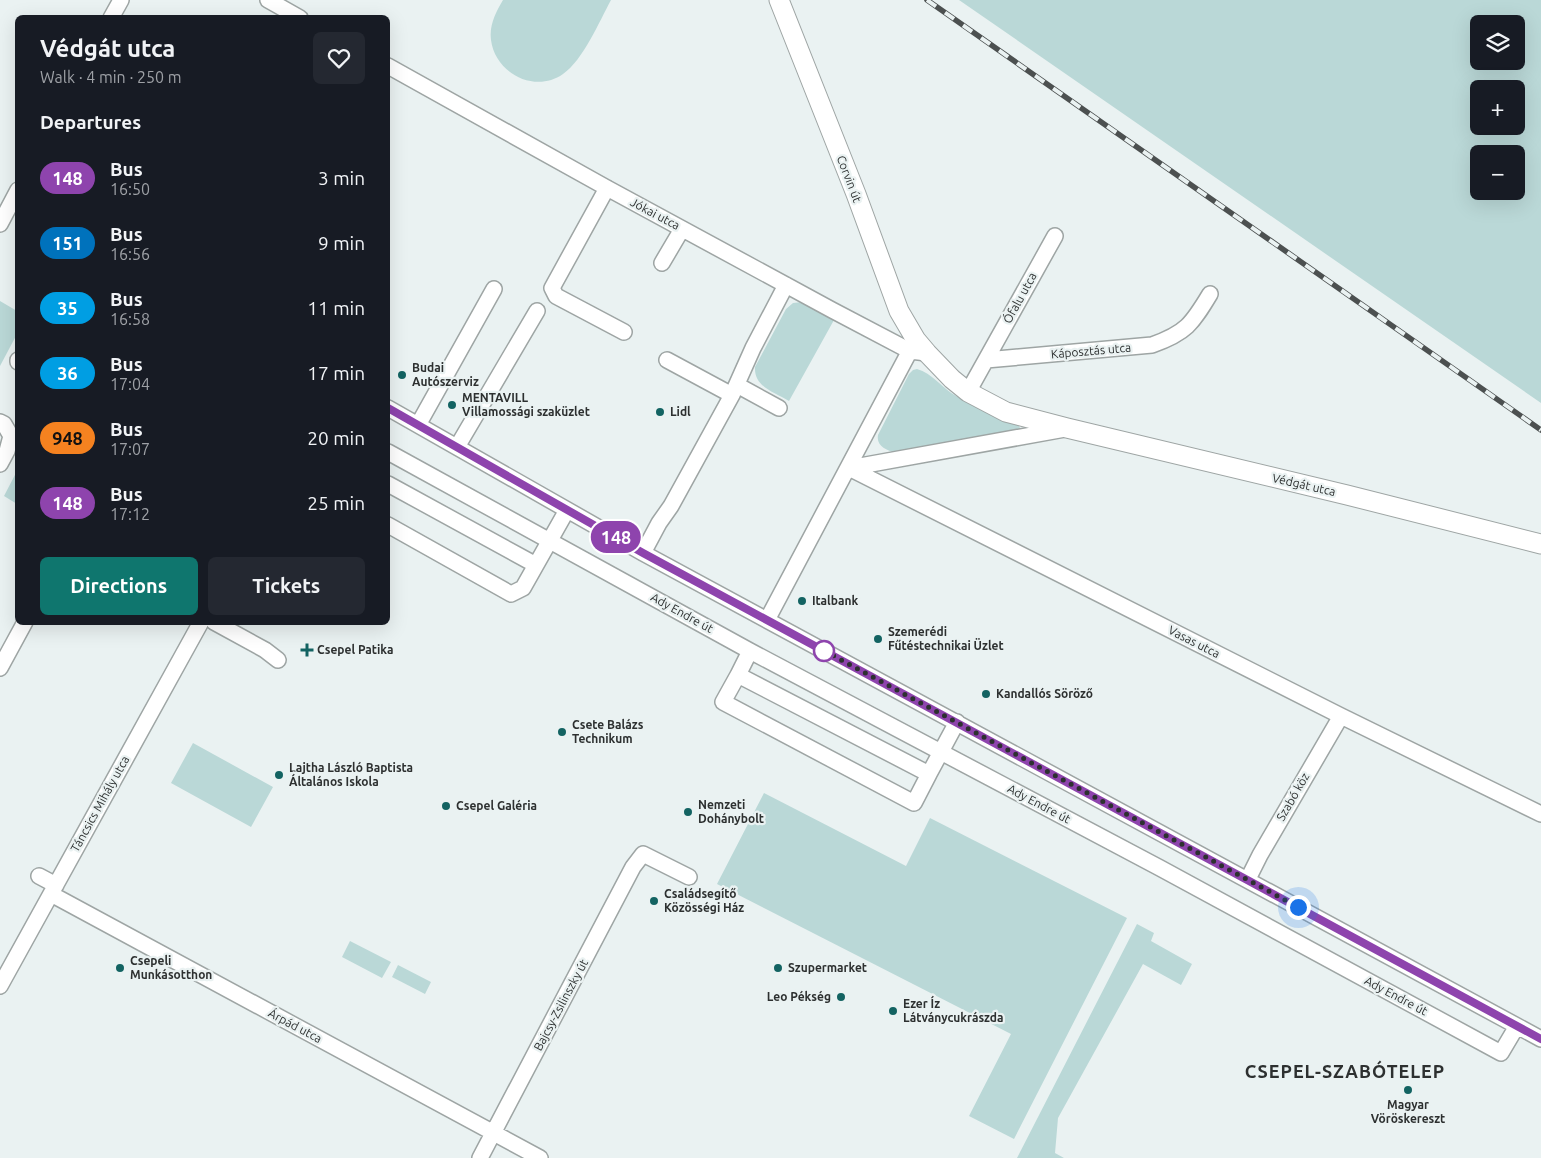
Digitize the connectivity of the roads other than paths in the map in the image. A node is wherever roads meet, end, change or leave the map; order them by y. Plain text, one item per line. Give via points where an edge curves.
1 (121, 0) edge
2 (268, 0) edge
3 (779, 0) edge
4 (289, 11) edge
5 (113, 15) edge
6 (390, 67) edge
7 (607, 188) junction
8 (9, 204) edge
9 (0, 224) edge
10 (682, 229) junction
11 (1055, 236) dead end
12 (662, 263) dead end
13 (786, 285) junction
14 (494, 289) dead end
15 (1210, 294) dead end
16 (537, 311) dead end
17 (624, 332) dead end
18 (918, 348) junction
19 (667, 360) dead end
20 (986, 360) junction
21 (735, 390) junction
22 (968, 392) junction
23 (779, 408) dead end
24 (390, 409) edge
25 (0, 422) edge
26 (418, 425) junction
27 (1067, 428) junction
28 (458, 447) junction
29 (390, 453) edge
30 (0, 464) edge
31 (850, 468) junction
32 (390, 485) edge
33 (567, 510) junction
34 (390, 526) edge
35 (550, 541) junction
36 (1541, 544) edge
37 (643, 553) junction
38 (536, 565) junction
39 (767, 620) junction
40 (23, 625) edge
41 (199, 625) edge
42 (219, 625) edge
43 (750, 651) junction
44 (278, 660) dead end
45 (0, 668) edge
46 (738, 675) junction
47 (1340, 716) junction
48 (957, 722) junction
49 (941, 752) junction
50 (929, 774) junction
51 (1541, 814) edge
52 (40, 876) dead end
53 (688, 877) dead end
54 (1248, 879) junction
55 (53, 889) junction
56 (0, 986) edge
57 (1517, 1026) junction
58 (1541, 1039) edge
59 (494, 1133) junction
60 (480, 1158) edge
61 (540, 1158) edge

1 - 5 street
2 - 4 street
3 - 18 main road, Corvin út via 899,311
6 - 7 street, Jókai utca
7 - 10 street, Jókai utca
7 - 17 street via 552,288 556,296
8 - 9 street
10 - 12 street
10 - 13 street, Jókai utca
11 - 20 street, Ófalu utca
13 - 18 street, Jókai utca
13 - 21 street
14 - 26 street
15 - 20 street, Káposztás utca via 1192,323 1170,339 1152,345
16 - 28 street
18 - 22 main road, Védgát utca
18 - 31 street
19 - 21 street
20 - 22 street
21 - 23 street
21 - 37 street
22 - 27 main road, Védgát utca via 1006,412
24 - 26 street
25 - 30 street via 11,436
26 - 28 street
27 - 31 street, Védgát utca
27 - 36 main road, Védgát utca
28 - 33 street
29 - 35 street, Ady Endre út
31 - 39 street
31 - 47 street, Vasas utca
32 - 38 street
33 - 35 street
33 - 37 street
34 - 38 street via 511,594 523,588
35 - 38 street
35 - 43 street, Ady Endre út
37 - 39 street
39 - 48 street
40 - 45 street
41 - 55 street, Táncsics Mihály utca
42 - 44 street
43 - 46 street
43 - 49 street, Ady Endre út
46 - 50 street
46 - 50 street via 724,702 914,803
47 - 51 street, Vasas utca
47 - 54 street, Szabó köz
48 - 49 street
48 - 54 street
49 - 50 street
49 - 57 street, Ady Endre út via 1501,1053
52 - 55 street, Árpád utca
53 - 59 street, Bajcsy-Zsilinszky út via 643,854 632,867
54 - 57 street
55 - 56 street, Táncsics Mihály utca
55 - 59 street, Árpád utca
57 - 58 street
59 - 60 street, Bajcsy-Zsilinszky út
59 - 61 street, Árpád utca

